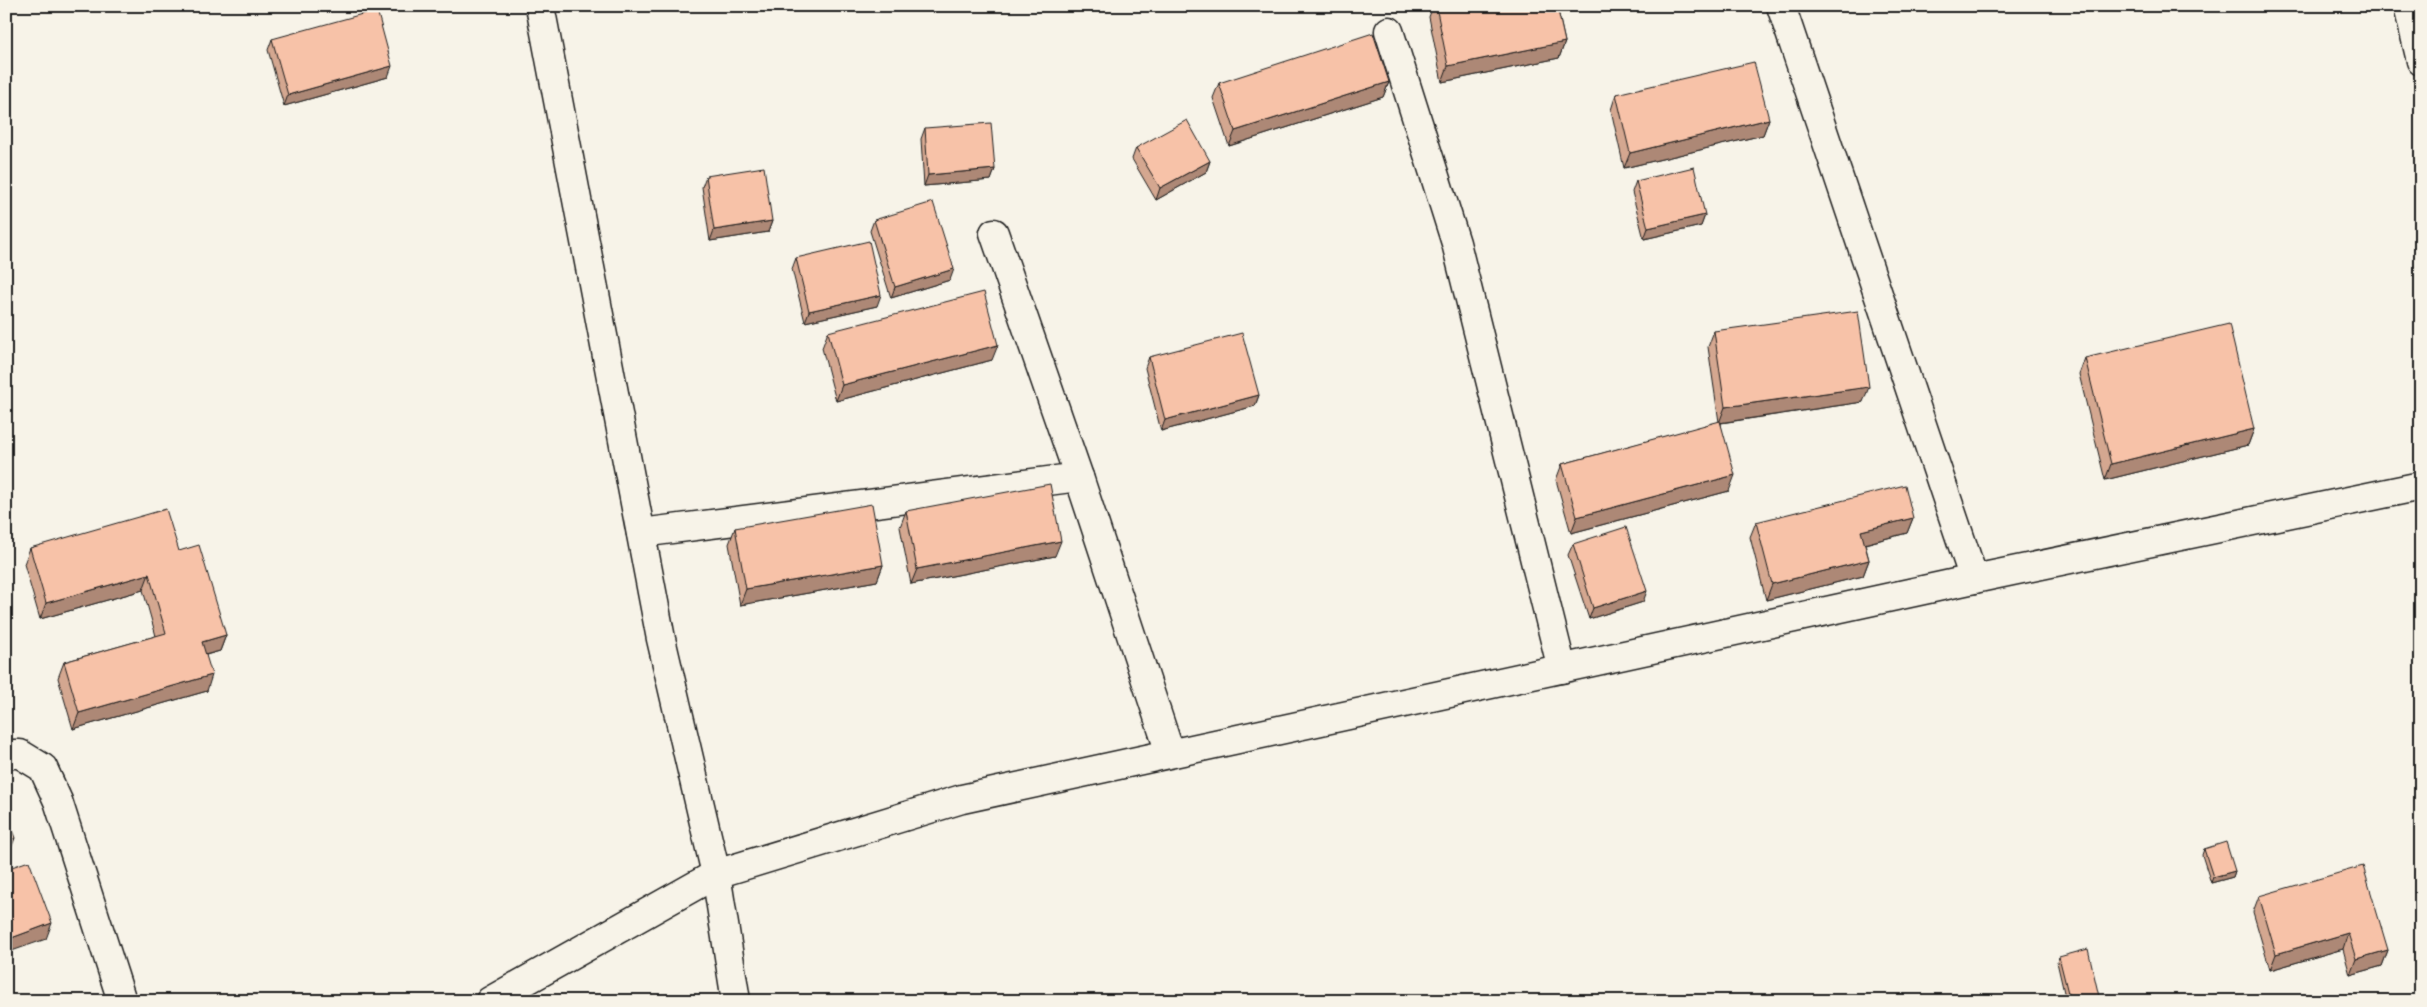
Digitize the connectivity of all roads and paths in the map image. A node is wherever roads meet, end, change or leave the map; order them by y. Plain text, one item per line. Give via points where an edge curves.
1 (540, 6) edge
2 (1781, 6) edge
3 (2408, 6) edge
4 (1389, 31) dead end
5 (2421, 61) edge
6 (994, 233) dead end
7 (1078, 477) junction
8 (2421, 486) edge
9 (641, 533) junction
10 (1974, 579) junction
11 (1562, 668) junction
12 (1170, 753) junction
13 (6, 754) edge
14 (716, 874) junction
15 (122, 1001) edge
16 (490, 1001) edge
17 (736, 1001) edge

1 - 9 main road
2 - 10 main road
3 - 5 main road
4 - 11 main road via 1456,243
6 - 7 main road
7 - 9 main road
7 - 12 main road
8 - 10 main road
9 - 14 main road via 661,638
10 - 11 main road
11 - 12 main road
12 - 14 main road via 962,799
13 - 15 main road via 20,754 43,768 58,801
14 - 16 main road
14 - 17 main road

